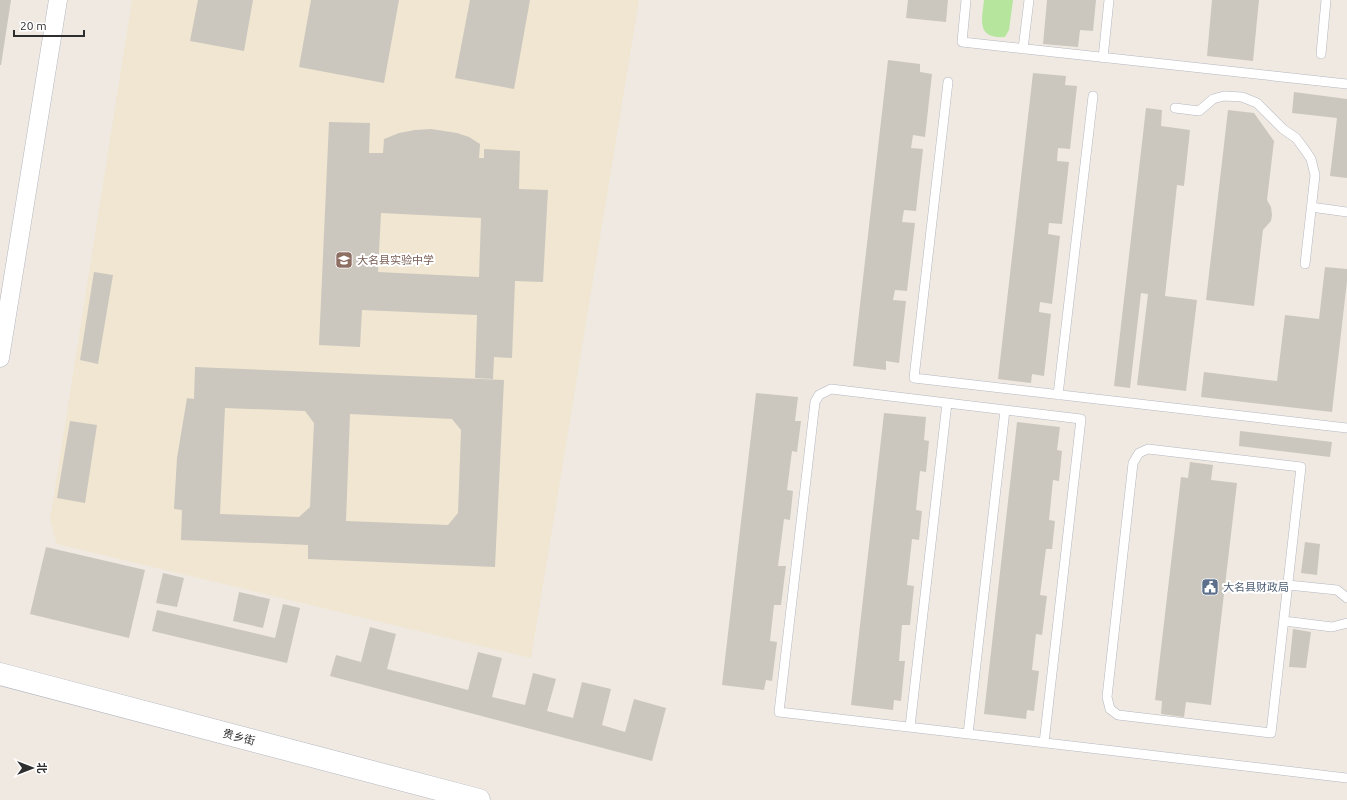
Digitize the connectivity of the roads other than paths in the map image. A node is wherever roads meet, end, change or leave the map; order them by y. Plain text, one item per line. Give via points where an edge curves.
1 (58, 0) edge
2 (966, 0) edge
3 (1029, 0) edge
4 (1109, 0) edge
5 (1326, 0) edge
6 (1023, 49) junction
7 (1321, 54) dead end
8 (1103, 58) junction
9 (948, 82) dead end
10 (1347, 84) edge
11 (1092, 96) dead end
12 (1176, 108) dead end
13 (1311, 207) junction
14 (1347, 212) edge
15 (1304, 264) dead end
16 (0, 358) edge
17 (1058, 395) junction
18 (947, 403) junction
19 (1005, 410) junction
20 (1347, 428) edge
21 (1288, 584) junction
22 (1347, 598) edge
23 (1284, 621) junction
24 (1347, 623) edge
25 (0, 674) edge
26 (910, 727) junction
27 (968, 734) junction
28 (1044, 742) junction
29 (1347, 778) edge
30 (479, 800) edge

1 - 16 street
2 - 6 lane via 962,42
3 - 6 lane
4 - 8 lane
5 - 7 lane
6 - 8 lane
8 - 10 lane
9 - 17 lane via 914,378
11 - 17 lane
12 - 13 lane via 1198,111 1213,100 1224,96 1242,97 1257,103 1296,138 1311,159 1315,175
13 - 14 lane
13 - 15 lane
17 - 20 lane
18 - 19 lane
18 - 26 lane
18 - 26 lane via 831,390 819,395 815,402 779,712
19 - 27 lane
19 - 28 lane via 1081,419
21 - 22 lane via 1337,590
21 - 23 lane
21 - 23 lane via 1301,467 1148,449 1139,453 1133,463 1107,697 1110,709 1118,715 1271,733
23 - 24 lane via 1332,627
25 - 30 street, 贵乡街
26 - 27 lane
27 - 28 lane
28 - 29 lane

